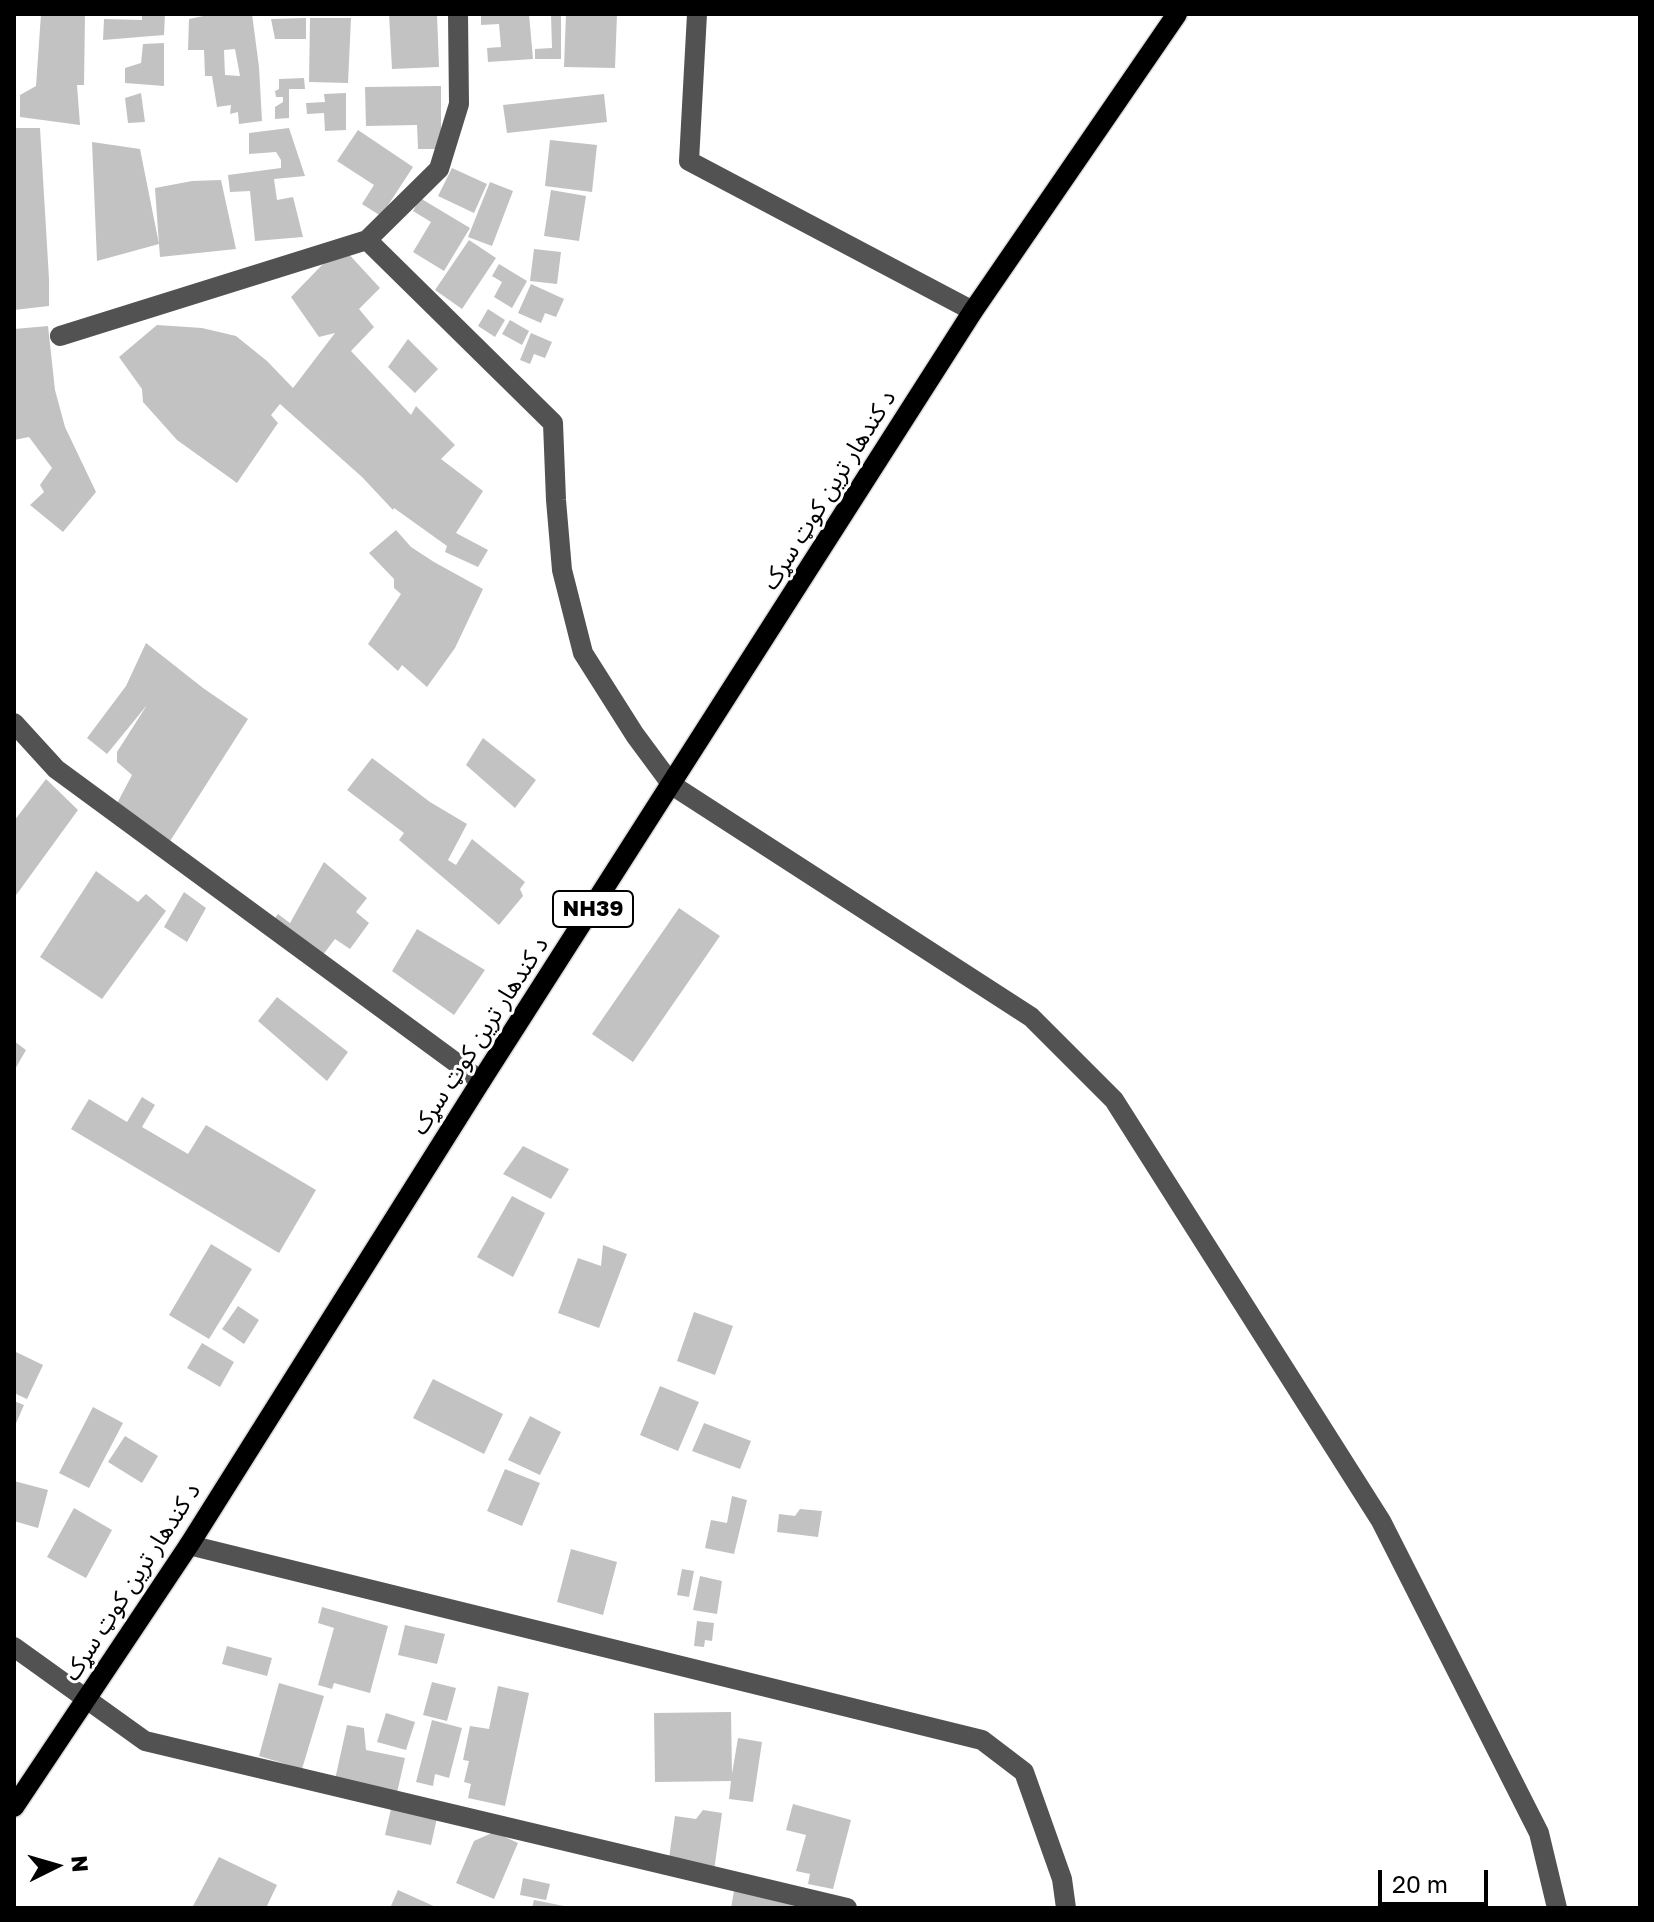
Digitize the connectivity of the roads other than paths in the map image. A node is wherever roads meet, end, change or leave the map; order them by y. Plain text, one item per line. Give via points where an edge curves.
1 (458, 14) edge
2 (697, 14) edge
3 (1177, 14) edge
4 (367, 240) junction
5 (973, 311) junction
6 (60, 336) dead end
7 (14, 723) edge
8 (672, 785) junction
9 (481, 1081) junction
10 (189, 1545) junction
11 (14, 1647) edge
12 (87, 1699) junction
13 (14, 1807) edge
14 (847, 1908) edge
15 (1066, 1908) edge
16 (1557, 1908) edge

1 - 4 street via 459,104 439,169
2 - 5 street via 689,161
3 - 5 main road, د کندهار ترين کوټ سړک / NH39
4 - 6 street
4 - 8 street via 553,423 562,570 583,653
5 - 8 main road, د کندهار ترين کوټ سړک / NH39
7 - 9 street via 56,769
8 - 9 main road, د کندهار ترين کوټ سړک / NH39
8 - 16 street via 1031,1017 1114,1100 1381,1521 1539,1833
9 - 10 main road, د کندهار ترين کوټ سړک / NH39
10 - 12 main road, د کندهار ترين کوټ سړک / NH39
10 - 15 street via 982,1740 1024,1772 1062,1879
11 - 12 street
12 - 13 main road, د کندهار ترين کوټ سړک / NH39
12 - 14 street via 145,1741

